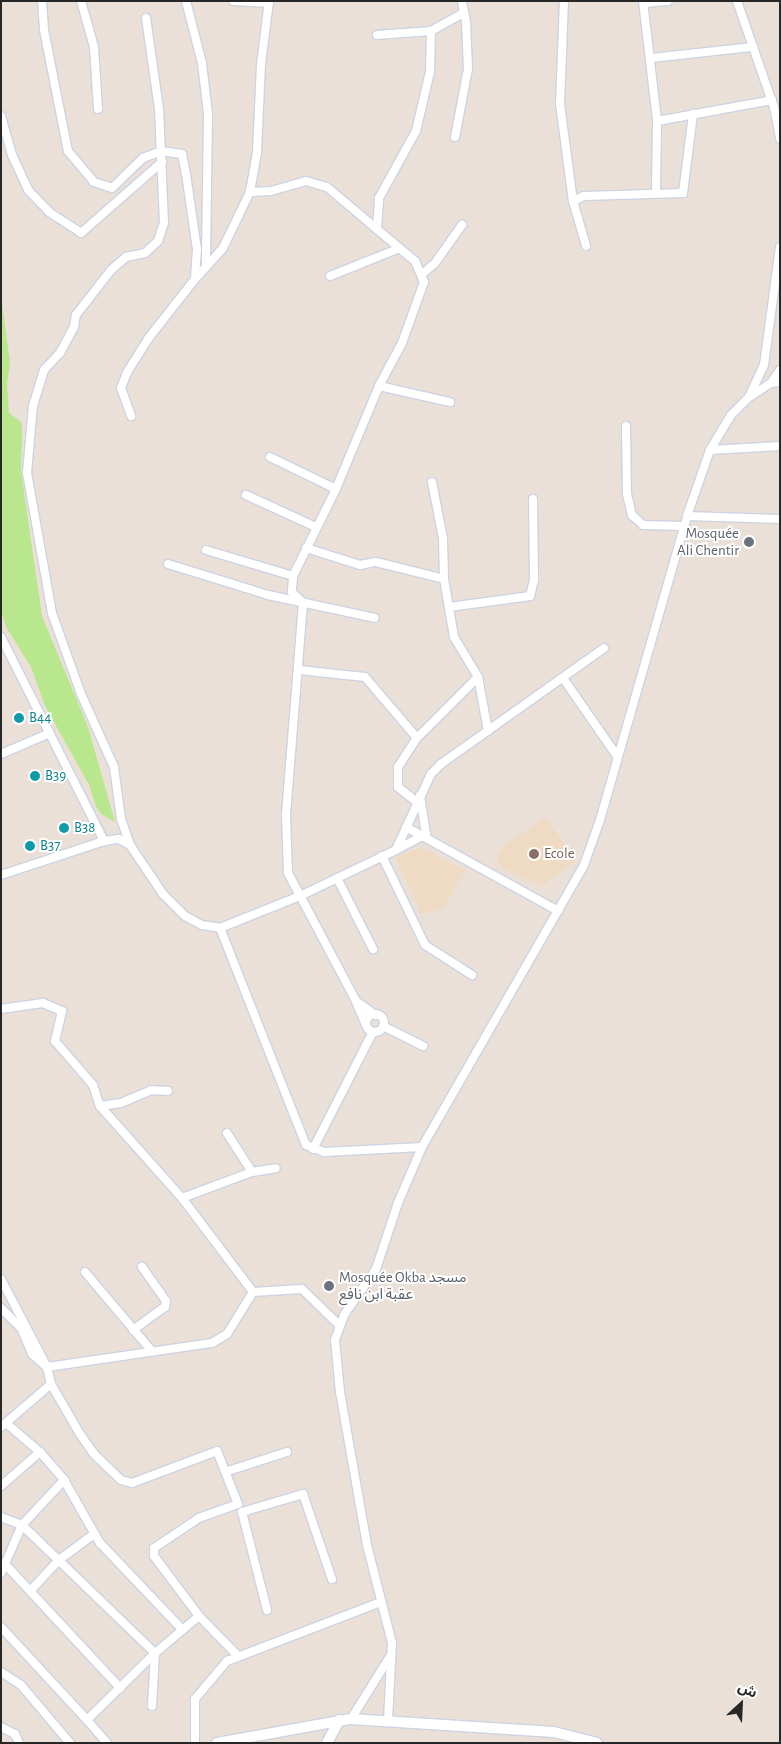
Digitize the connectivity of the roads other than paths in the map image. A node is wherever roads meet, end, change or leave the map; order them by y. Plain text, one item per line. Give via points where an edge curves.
1 (42, 1) edge
2 (81, 1) edge
3 (186, 1) edge
4 (233, 1) edge
5 (462, 1) edge
6 (564, 1) edge
7 (668, 1) edge
8 (737, 1) edge
9 (269, 2) edge
10 (644, 2) edge
11 (464, 13) junction
12 (146, 18) dead end
13 (431, 31) junction
14 (377, 35) dead end
15 (753, 47) junction
16 (651, 58) junction
17 (772, 100) junction
18 (98, 109) dead end
19 (693, 114) junction
20 (1, 116) edge
21 (657, 121) junction
22 (455, 137) dead end
23 (780, 138) edge
24 (161, 151) junction
25 (162, 162) junction
26 (250, 192) junction
27 (656, 192) junction
28 (573, 201) junction
29 (462, 225) dead end
30 (378, 229) junction
31 (586, 246) dead end
32 (780, 247) edge
33 (400, 248) junction
34 (206, 265) junction
35 (422, 274) junction
36 (330, 276) dead end
37 (195, 279) junction
38 (780, 370) edge
39 (780, 382) edge
40 (771, 383) junction
41 (379, 386) junction
42 (749, 397) junction
43 (450, 402) dead end
44 (131, 416) dead end
45 (626, 426) dead end
46 (780, 446) edge
47 (710, 450) junction
48 (270, 457) dead end
49 (432, 482) dead end
50 (336, 489) junction
51 (246, 495) dead end
52 (533, 499) dead end
53 (687, 516) junction
54 (780, 519) edge
55 (316, 526) junction
56 (684, 526) junction
57 (306, 548) junction
58 (206, 550) dead end
59 (168, 564) dead end
60 (292, 576) junction
61 (444, 579) junction
62 (303, 602) junction
63 (449, 608) junction
64 (375, 618) dead end
65 (1, 637) edge
66 (604, 648) dead end
67 (299, 670) junction
68 (478, 677) junction
69 (563, 678) junction
70 (488, 731) junction
71 (50, 733) junction
72 (417, 738) junction
73 (1, 754) edge
74 (617, 756) junction
75 (419, 798) junction
76 (406, 827) junction
77 (423, 837) junction
78 (104, 841) junction
79 (130, 845) junction
80 (396, 850) junction
81 (382, 856) junction
82 (1, 875) edge
83 (337, 878) junction
84 (300, 896) junction
85 (558, 911) junction
86 (220, 928) junction
87 (373, 949) dead end
88 (472, 975) dead end
89 (356, 1001) junction
90 (1, 1009) edge
91 (375, 1015) junction
92 (366, 1025) junction
93 (384, 1026) junction
94 (374, 1032) junction
95 (423, 1046) dead end
96 (168, 1091) dead end
97 (100, 1106) junction
98 (227, 1133) dead end
99 (422, 1147) junction
100 (313, 1150) junction
101 (276, 1168) dead end
102 (252, 1172) junction
103 (182, 1198) junction
104 (142, 1268) dead end
105 (85, 1272) dead end
106 (1, 1279) edge
107 (253, 1292) junction
108 (1, 1294) edge
109 (12, 1299) junction
110 (1, 1308) edge
111 (340, 1326) junction
112 (133, 1330) junction
113 (26, 1331) junction
114 (150, 1350) junction
115 (47, 1367) junction
116 (51, 1384) junction
117 (4, 1425) edge
118 (40, 1452) junction
119 (287, 1452) dead end
120 (228, 1471) junction
121 (64, 1480) junction
122 (1, 1486) edge
123 (238, 1504) junction
124 (242, 1512) junction
125 (1, 1517) edge
126 (22, 1525) junction
127 (94, 1534) junction
128 (59, 1560) junction
129 (4, 1564) junction
130 (1, 1573) edge
131 (332, 1579) dead end
132 (31, 1590) junction
133 (381, 1602) junction
134 (267, 1610) dead end
135 (199, 1616) junction
136 (1, 1626) edge
137 (182, 1629) junction
138 (155, 1652) junction
139 (392, 1653) junction
140 (237, 1654) junction
141 (1, 1672) edge
142 (120, 1688) junction
143 (152, 1706) dead end
144 (351, 1719) junction
145 (87, 1720) junction
146 (339, 1720) junction
147 (388, 1721) junction
148 (1, 1727) edge
149 (579, 1740) edge
150 (19, 1743) edge
151 (70, 1743) edge
152 (107, 1743) edge
153 (195, 1743) edge
154 (217, 1743) edge
155 (327, 1743) edge
156 (597, 1743) edge

1 - 24 street via 44,30 68,151 94,182 112,188 143,158
2 - 18 street via 94,47
3 - 34 street via 202,63 208,114
4 - 9 street
5 - 11 street
6 - 28 street via 560,104
7 - 10 street
8 - 15 street
9 - 26 street via 261,64 257,152
10 - 16 street
11 - 13 street
11 - 22 street via 468,69
12 - 24 street via 160,109
13 - 14 street
13 - 30 street via 430,72 416,132 379,198
15 - 16 street
15 - 17 street
16 - 21 street
17 - 19 street
17 - 23 street
19 - 21 street
19 - 27 street via 683,193
20 - 25 street via 12,155 28,190 49,212 81,233
21 - 27 street
24 - 25 street
24 - 37 street via 182,154 197,249
25 - 79 street via 164,223 158,242 145,253 126,257 111,270 76,315 74,327 60,353 44,370 34,406 27,474 52,613 81,694 114,766 121,818
26 - 30 street via 314,182 326,187
26 - 34 street via 224,248
27 - 28 street via 584,196
28 - 31 street
29 - 35 street via 435,263
30 - 33 street
32 - 42 street via 767,354
33 - 35 street via 415,261
33 - 36 street
34 - 37 street
35 - 41 street via 424,282 402,343
37 - 44 street via 148,339 127,373 121,388
38 - 40 street
39 - 40 street
40 - 42 street
41 - 43 street
41 - 50 street
42 - 47 street via 731,414
45 - 56 street via 627,494 632,515 643,525
46 - 47 street
47 - 53 street
48 - 50 street
49 - 61 street via 443,538
50 - 55 street
51 - 55 street
52 - 63 street via 534,580 530,596
53 - 54 street
53 - 56 street
55 - 57 street
56 - 74 street
57 - 60 street
57 - 61 street via 360,565 376,562
58 - 60 street
59 - 62 street
60 - 62 street via 292,592
61 - 63 street
62 - 64 street
62 - 67 street
63 - 68 street via 454,637
65 - 71 street
66 - 69 street
67 - 72 street via 365,677
67 - 84 street via 286,814 288,873
68 - 70 street
68 - 72 street
69 - 70 street
69 - 74 street
70 - 75 street via 441,764 431,774
71 - 73 street
71 - 78 street
72 - 75 street via 398,767 398,787
74 - 85 street via 584,865
75 - 76 street
75 - 77 street via 427,828
76 - 77 street
76 - 80 street
77 - 80 street
77 - 85 street
78 - 79 street via 120,839
78 - 82 street
79 - 86 street via 163,894 185,916 202,925
80 - 81 street
81 - 83 street
81 - 88 street via 425,945
83 - 84 street
83 - 87 street
84 - 86 street
84 - 89 street
85 - 99 street
86 - 100 street via 300,1134
89 - 91 street
89 - 92 street
90 - 97 street via 43,1003 62,1012 55,1041 92,1084
91 - 92 street via 368,1018
91 - 93 street via 382,1018
92 - 94 street
93 - 94 street
93 - 95 street
94 - 100 street
96 - 97 street via 151,1090 133,1095 121,1103
97 - 103 street
98 - 102 street
99 - 100 street
99 - 111 street via 398,1203 376,1269
101 - 102 street
102 - 103 street
103 - 107 street
104 - 112 street via 166,1305
105 - 112 street
106 - 109 street
107 - 111 street via 302,1289
107 - 114 street via 227,1334 212,1343
108 - 109 street
109 - 113 street
110 - 113 street
111 - 133 street via 334,1351 340,1392 367,1545
112 - 114 street
113 - 115 street
114 - 115 street
115 - 116 street
116 - 117 street
116 - 120 street via 94,1454 126,1484 217,1451
117 - 118 street
118 - 121 street
118 - 122 street
119 - 120 street
120 - 123 street
121 - 126 street
121 - 127 street
123 - 124 street
123 - 135 street via 199,1518 154,1548 154,1556
124 - 131 street via 303,1494
124 - 134 street
125 - 126 street
126 - 128 street
126 - 129 street
127 - 128 street
127 - 137 street
128 - 132 street
128 - 138 street
129 - 130 street
129 - 132 street
132 - 142 street
133 - 139 street
133 - 140 street
135 - 137 street
135 - 140 street
136 - 145 street
137 - 138 street
138 - 142 street
138 - 143 street
139 - 144 street
139 - 147 street
140 - 153 street via 224,1663 195,1699
141 - 151 street via 21,1685
142 - 145 street
144 - 146 street
144 - 147 street
145 - 152 street
146 - 154 street
146 - 155 street
147 - 149 street via 554,1732
148 - 150 street via 15,1734
149 - 156 street

